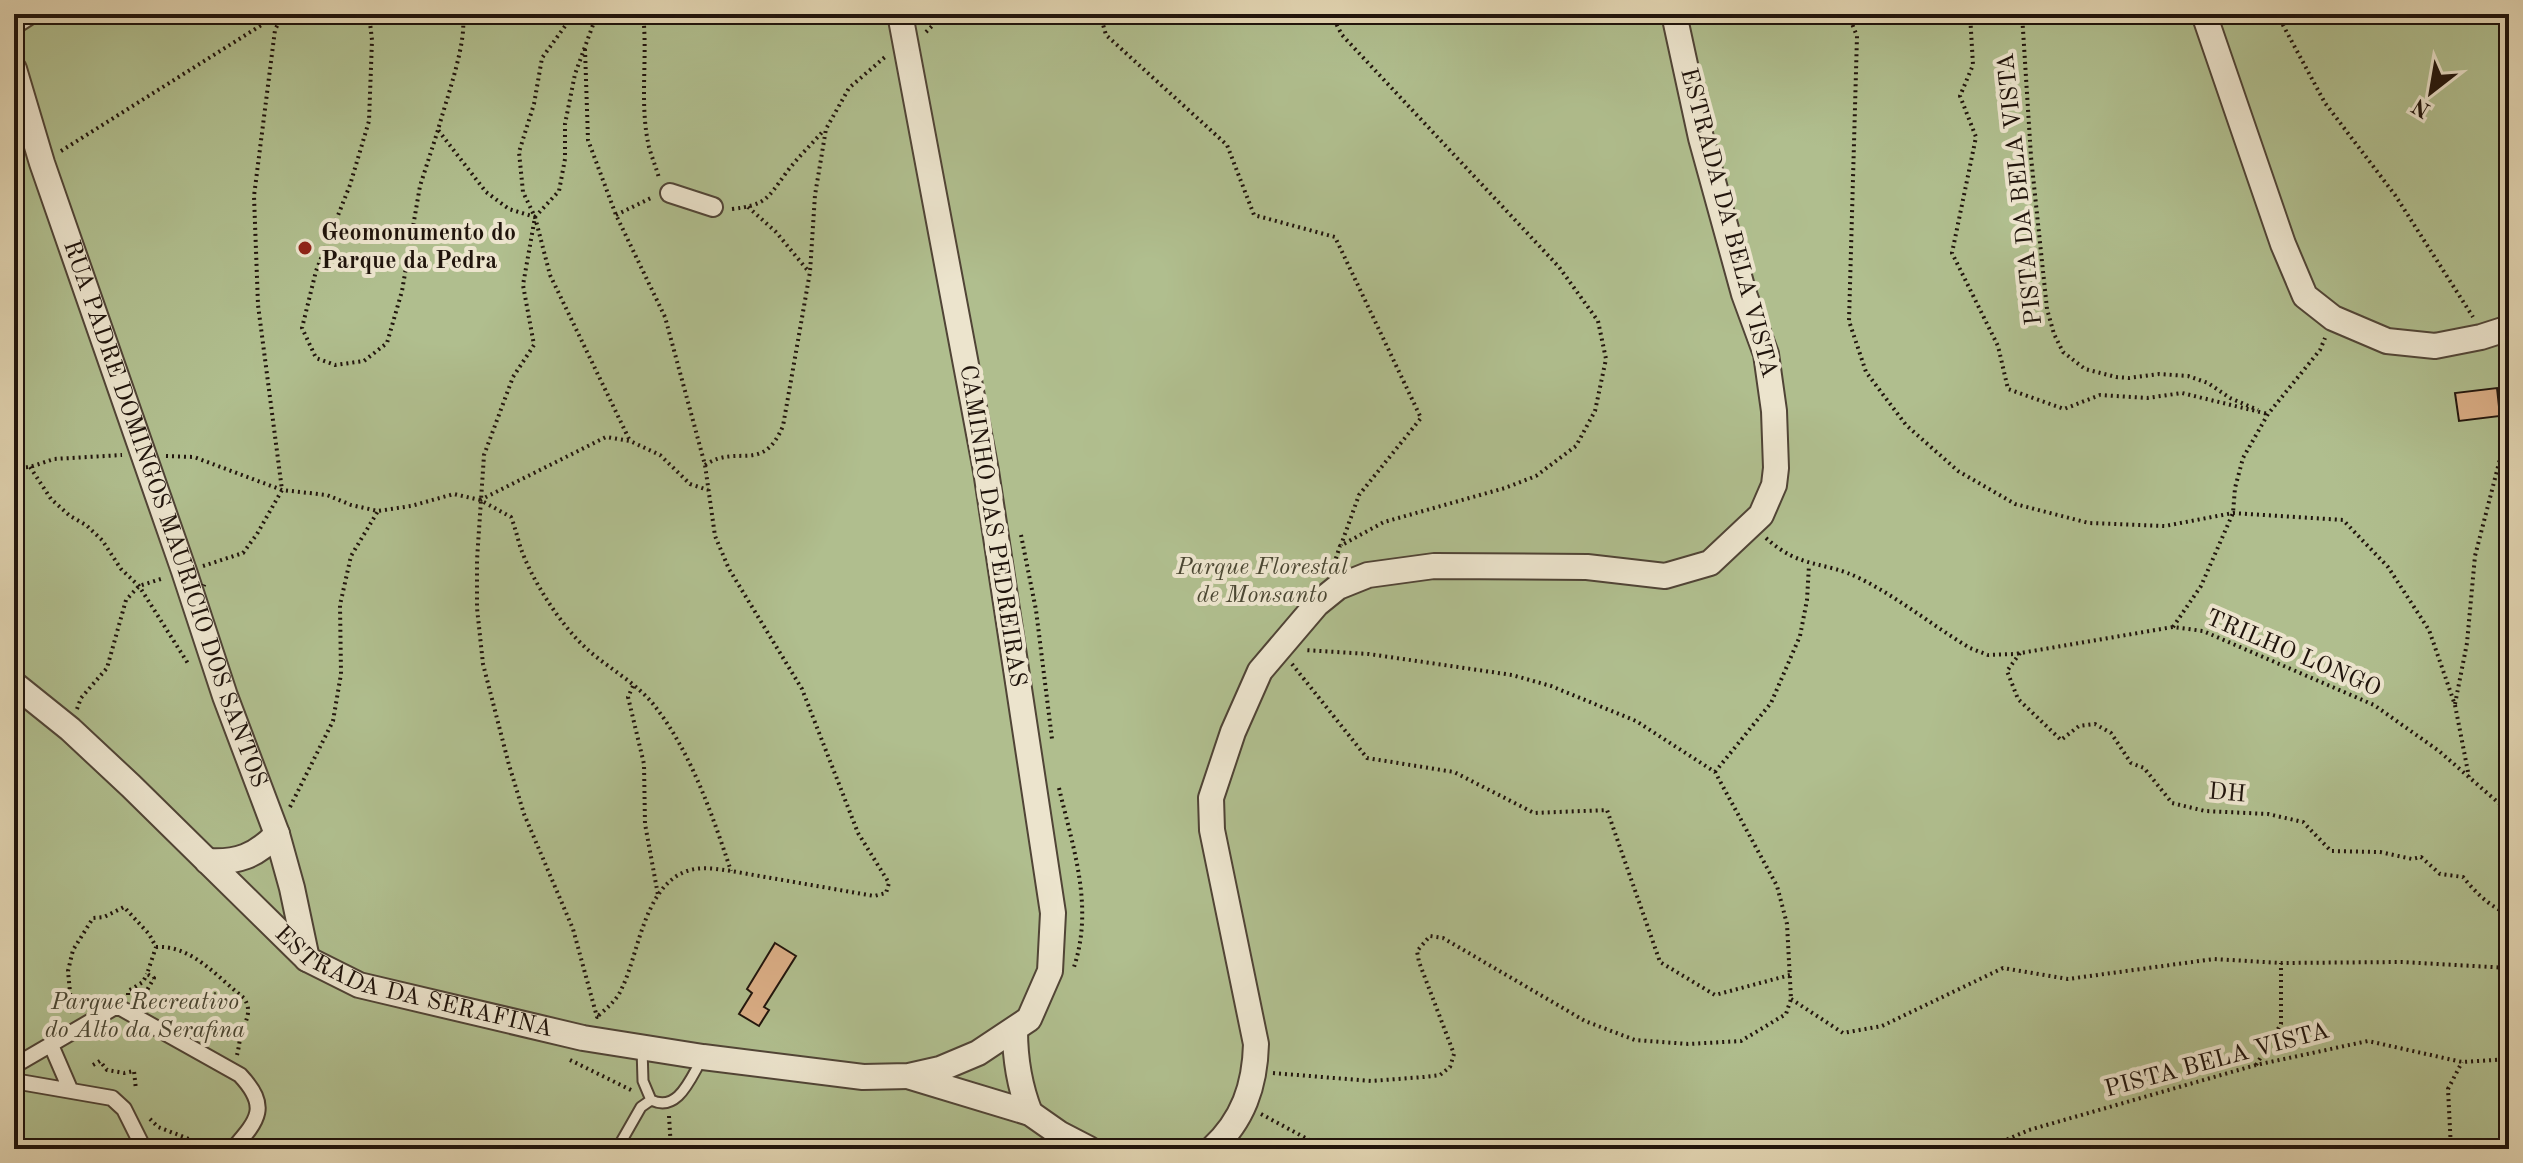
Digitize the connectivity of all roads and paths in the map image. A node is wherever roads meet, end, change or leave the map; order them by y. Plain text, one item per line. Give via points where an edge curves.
1 (31, 14) edge
2 (281, 14) edge
3 (369, 14) edge
4 (462, 14) edge
5 (578, 14) edge
6 (597, 14) edge
7 (643, 14) edge
8 (900, 14) edge
9 (1100, 14) edge
10 (1331, 14) edge
11 (1674, 14) edge
12 (1848, 14) edge
13 (1970, 14) edge
14 (2022, 14) edge
15 (2204, 14) edge
16 (2277, 14) edge
17 (2489, 14) edge
18 (14, 25) edge
19 (2509, 28) edge
20 (585, 45) junction
21 (907, 47) junction
22 (14, 69) edge
23 (826, 129) junction
24 (438, 130) junction
25 (42, 163) junction
26 (666, 192) junction
27 (748, 207) junction
28 (722, 208) joint
29 (616, 215) junction
30 (535, 217) junction
31 (810, 272) junction
32 (2333, 318) junction
33 (2475, 321) dead end
34 (2509, 328) edge
35 (2268, 414) junction
36 (2509, 424) edge
37 (630, 441) junction
38 (143, 456) junction
39 (705, 465) junction
40 (30, 467) junction
41 (14, 468) edge
42 (282, 490) junction
43 (708, 490) junction
44 (480, 500) junction
45 (378, 511) junction
46 (2233, 513) junction
47 (1754, 524) junction
48 (1340, 546) junction
49 (1809, 564) junction
50 (184, 571) junction
51 (1332, 572) dead end
52 (139, 586) junction
53 (2173, 627) junction
54 (1279, 648) junction
55 (2020, 653) junction
56 (190, 666) dead end
57 (14, 684) edge
58 (633, 685) junction
59 (2455, 705) junction
60 (70, 729) junction
61 (1715, 772) junction
62 (2469, 777) junction
63 (2509, 812) edge
64 (277, 834) junction
65 (207, 861) junction
66 (731, 871) junction
67 (658, 895) junction
68 (2509, 914) edge
69 (156, 947) junction
70 (307, 959) junction
71 (2281, 963) junction
72 (2509, 968) edge
73 (147, 974) junction
74 (1790, 975) junction
75 (1791, 999) junction
76 (129, 1011) junction
77 (597, 1017) junction
78 (1015, 1030) junction
79 (68, 1035) junction
80 (583, 1038) junction
81 (51, 1045) junction
82 (642, 1048) junction
83 (703, 1057) junction
84 (2509, 1059) edge
85 (2462, 1062) junction
86 (577, 1063) dead end
87 (93, 1065) dead end
88 (2256, 1065) junction
89 (14, 1066) edge
90 (1271, 1073) dead end
91 (240, 1075) junction
92 (909, 1076) junction
93 (14, 1081) edge
94 (70, 1089) junction
95 (136, 1090) junction
96 (112, 1098) junction
97 (139, 1100) dead end
98 (651, 1100) junction
99 (1254, 1109) dead end
100 (141, 1110) dead end
101 (1030, 1113) junction
102 (669, 1124) dead end
103 (144, 1149) edge
104 (215, 1149) edge
105 (233, 1149) edge
106 (617, 1149) edge
107 (671, 1149) edge
108 (1089, 1149) edge
109 (1212, 1149) edge
110 (1326, 1149) edge
111 (1985, 1149) edge
112 (2451, 1149) edge

1 - 18 street
2 - 25 path
2 - 42 path via 254,196 258,305
3 - 24 path via 369,121 316,271 302,328 316,358 335,365 364,361 387,343 420,186
4 - 24 path via 460,52
5 - 30 path via 542,58 519,152 523,192
6 - 20 path
7 - 26 path via 649,146
8 - 21 street, CAMINHO DAS PEDREIRAS
9 - 48 path via 1106,35 1227,145 1254,215 1335,237 1421,418 1359,495
10 - 48 path via 1342,35 1559,267 1598,321 1606,359 1595,411 1576,446 1536,476 1384,522
11 - 47 street, ESTRADA DA BELA VISTA via 1701,138 1766,354 1776,468 1768,502
12 - 46 path via 1857,36 1849,321 1866,372 1906,425 1958,471 2015,504 2104,524 2165,526
13 - 35 path via 1973,65 1960,96 1976,137 1952,253 1998,346 2008,389 2064,409 2100,395 2147,398 2182,393
14 - 35 path, PISTA DA BELA VISTA via 2047,309 2063,352 2085,369 2116,377 2188,376
15 - 32 street via 2288,257 2305,296
16 - 33 path via 2325,103 2395,195
17 - 19 path
20 - 29 path via 588,140
20 - 30 path via 565,124 559,191
21 - 23 path via 858,79
21 - 78 street, CAMINHO DAS PEDREIRAS via 986,471 1053,913 1050,971 1029,1019
22 - 25 street, RUA PADRE DOMINGOS MAURÍCIO DOS SANTOS
23 - 27 path via 774,194
23 - 31 path
24 - 30 path via 486,192 509,209
25 - 38 street, RUA PADRE DOMINGOS MAURÍCIO DOS SANTOS
26 - 28 street
26 - 29 path
27 - 28 path
27 - 31 path
29 - 39 path via 665,317
30 - 37 path via 550,275
30 - 44 path via 523,285 534,345 513,377 484,455
31 - 39 path via 776,442 767,451
32 - 34 street via 2387,341 2435,346
32 - 35 path via 2320,350
35 - 46 path via 2243,458
36 - 59 path via 2475,556
37 - 43 path via 660,455 690,484
37 - 44 path via 606,437
38 - 40 path via 104,454
38 - 42 path via 194,457
38 - 50 street, RUA PADRE DOMINGOS MAURÍCIO DOS SANTOS
39 - 43 path
40 - 41 path
40 - 52 path via 45,492 95,532
42 - 45 path via 327,495
42 - 50 path via 243,553
43 - 66 path via 715,536 729,569 802,689 858,833 888,888 874,896
44 - 45 path via 454,494
44 - 58 path via 511,517 520,548 561,618 585,647
44 - 77 path via 477,608 483,664 524,814 573,929
45 - 64 path via 351,556 340,605 341,674 333,721
46 - 53 path via 2201,586
46 - 59 path via 2343,520 2388,567 2429,630
47 - 49 path via 1778,549
47 - 54 street, ESTRADA DA BELA VISTA via 1710,563 1665,576 1587,567 1468,565 1368,575 1327,594
48 - 51 path
49 - 55 path via 1859,578 1980,652
49 - 61 path via 1800,636 1771,703
50 - 64 street, RUA PADRE DOMINGOS MAURÍCIO DOS SANTOS
52 - 56 path
52 - 60 path via 126,600 107,668 81,698
53 - 55 path
53 - 62 path, TRILHO LONGO via 2216,636 2374,705
54 - 61 path via 1369,654 1538,682 1636,721
54 - 74 path via 1367,758 1454,772 1534,813 1607,810 1660,962 1715,995
54 - 109 street, ESTRADA DA BELA VISTA via 1260,671 1211,798 1212,830 1256,1044 1245,1105
55 - 68 path, DH via 2007,671 2018,699 2061,740 2079,726 2095,724 2111,733 2131,763 2144,768 2172,803 2303,822 2331,851 2421,857 2440,874 2463,877
57 - 60 street, ESTRADA DA SERAFINA
58 - 66 path via 657,708 697,781
58 - 67 path via 628,697 644,764 645,824
59 - 62 path
60 - 65 street, ESTRADA DA SERAFINA
61 - 74 path via 1777,886 1787,924
62 - 63 path, TRILHO LONGO
64 - 65 street via 246,858
64 - 70 street, RUA PADRE DOMINGOS MAURÍCIO DOS SANTOS
65 - 70 street, ESTRADA DA SERAFINA
66 - 67 path via 687,871
67 - 77 path via 623,987
69 - 73 path
69 - 79 path via 124,907 93,918 73,950 68,971 73,1011
69 - 91 path via 181,949 248,1004 235,1064
70 - 80 street, ESTRADA DA SERAFINA via 372,989
71 - 72 path
71 - 75 path via 2214,959 2068,979 2003,968 1882,1026 1843,1033
71 - 88 path via 2281,1024
73 - 76 path via 128,991
73 - 76 path via 154,978
74 - 75 path
75 - 90 path via 1786,1014 1741,1041 1635,1040 1585,1021 1443,938 1430,936 1417,951 1454,1054 1450,1067 1440,1075 1371,1081
76 - 79 street via 117,1006
76 - 91 street
77 - 80 path via 587,1023
78 - 92 street, CAMINHO DAS PEDREIRAS via 978,1053
78 - 101 street via 1020,1088
79 - 81 street
80 - 82 street, ESTRADA DA SERAFINA
81 - 89 street
81 - 94 street
82 - 83 street, ESTRADA DA SERAFINA
82 - 98 lane via 643,1081
83 - 92 street, ESTRADA DA SERAFINA via 863,1077
83 - 98 lane via 670,1103
84 - 85 path, PISTA BELA VISTA
85 - 88 path, PISTA BELA VISTA via 2368,1041
85 - 112 path via 2448,1089
86 - 98 path
87 - 95 path via 100,1061 107,1070 134,1071
88 - 111 path, PISTA BELA VISTA via 2029,1130
91 - 105 street via 256,1092 258,1106 252,1125
92 - 101 street
93 - 94 street
94 - 96 street
95 - 96 path
95 - 97 path
96 - 103 street via 124,1109
98 - 106 lane via 641,1107
99 - 110 path
100 - 104 path via 158,1127
101 - 108 street
102 - 107 path

